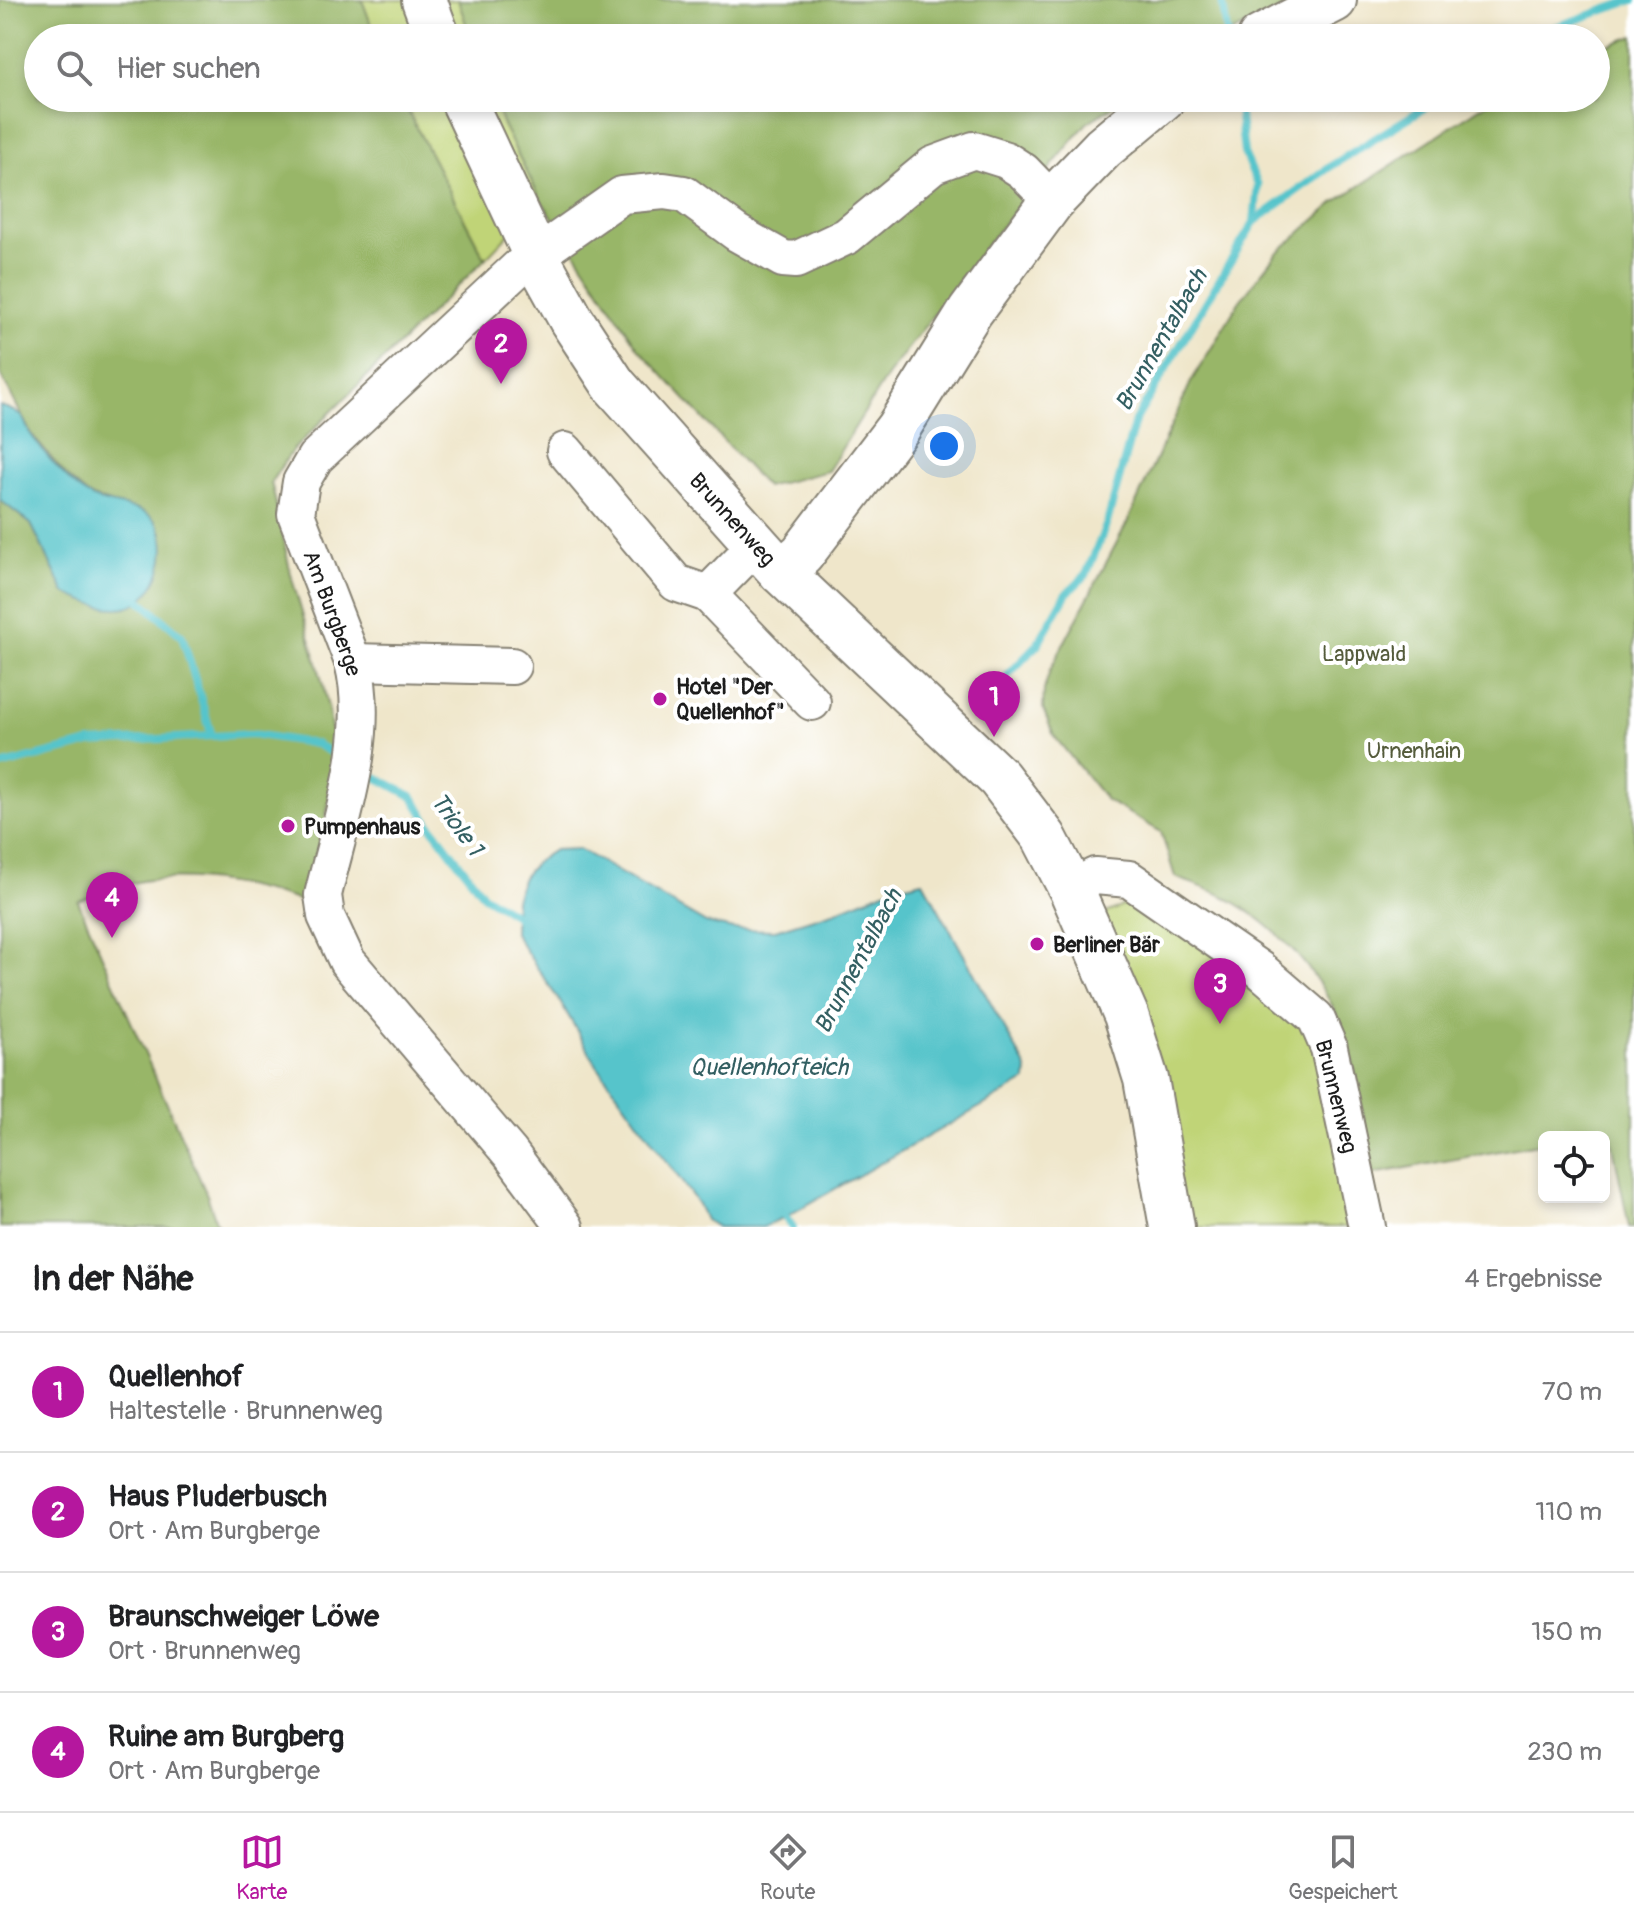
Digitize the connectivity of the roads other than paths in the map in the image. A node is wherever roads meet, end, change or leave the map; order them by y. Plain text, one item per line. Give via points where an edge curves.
1 (424, 0) edge
2 (1334, 0) edge
3 (433, 24) edge
4 (1287, 24) edge
5 (469, 112) edge
6 (1146, 112) edge
7 (1052, 201) junction
8 (536, 256) junction
9 (565, 451) dead end
10 (769, 558) junction
11 (708, 594) junction
12 (353, 662) junction
13 (512, 666) dead end
14 (812, 702) dead end
15 (1071, 889) junction
16 (565, 1227) edge
17 (1172, 1227) edge
18 (1367, 1227) edge

1 - 3 main road
2 - 4 main road
5 - 8 main road, Brunnenweg
6 - 7 main road
7 - 8 street, Am Burgberge via 1023,171 974,150 933,165 847,236 796,260 783,259 737,233 684,194 664,191 622,195
7 - 10 main road via 970,312 898,428 802,554
8 - 10 main road, Brunnenweg via 614,385
8 - 12 street, Am Burgberge via 315,458 301,482 296,514
9 - 11 street via 676,583
10 - 11 street
10 - 15 main road, Brunnenweg via 999,778 1044,837
11 - 14 street
12 - 13 street
12 - 16 street, Am Burgberge via 359,686 358,742 323,895 326,916 347,961 510,1153
15 - 17 main road, Brunnenweg via 1126,1015 1146,1079
15 - 18 street, Brunnenweg via 1095,876 1129,879 1259,969 1316,1018 1329,1048

